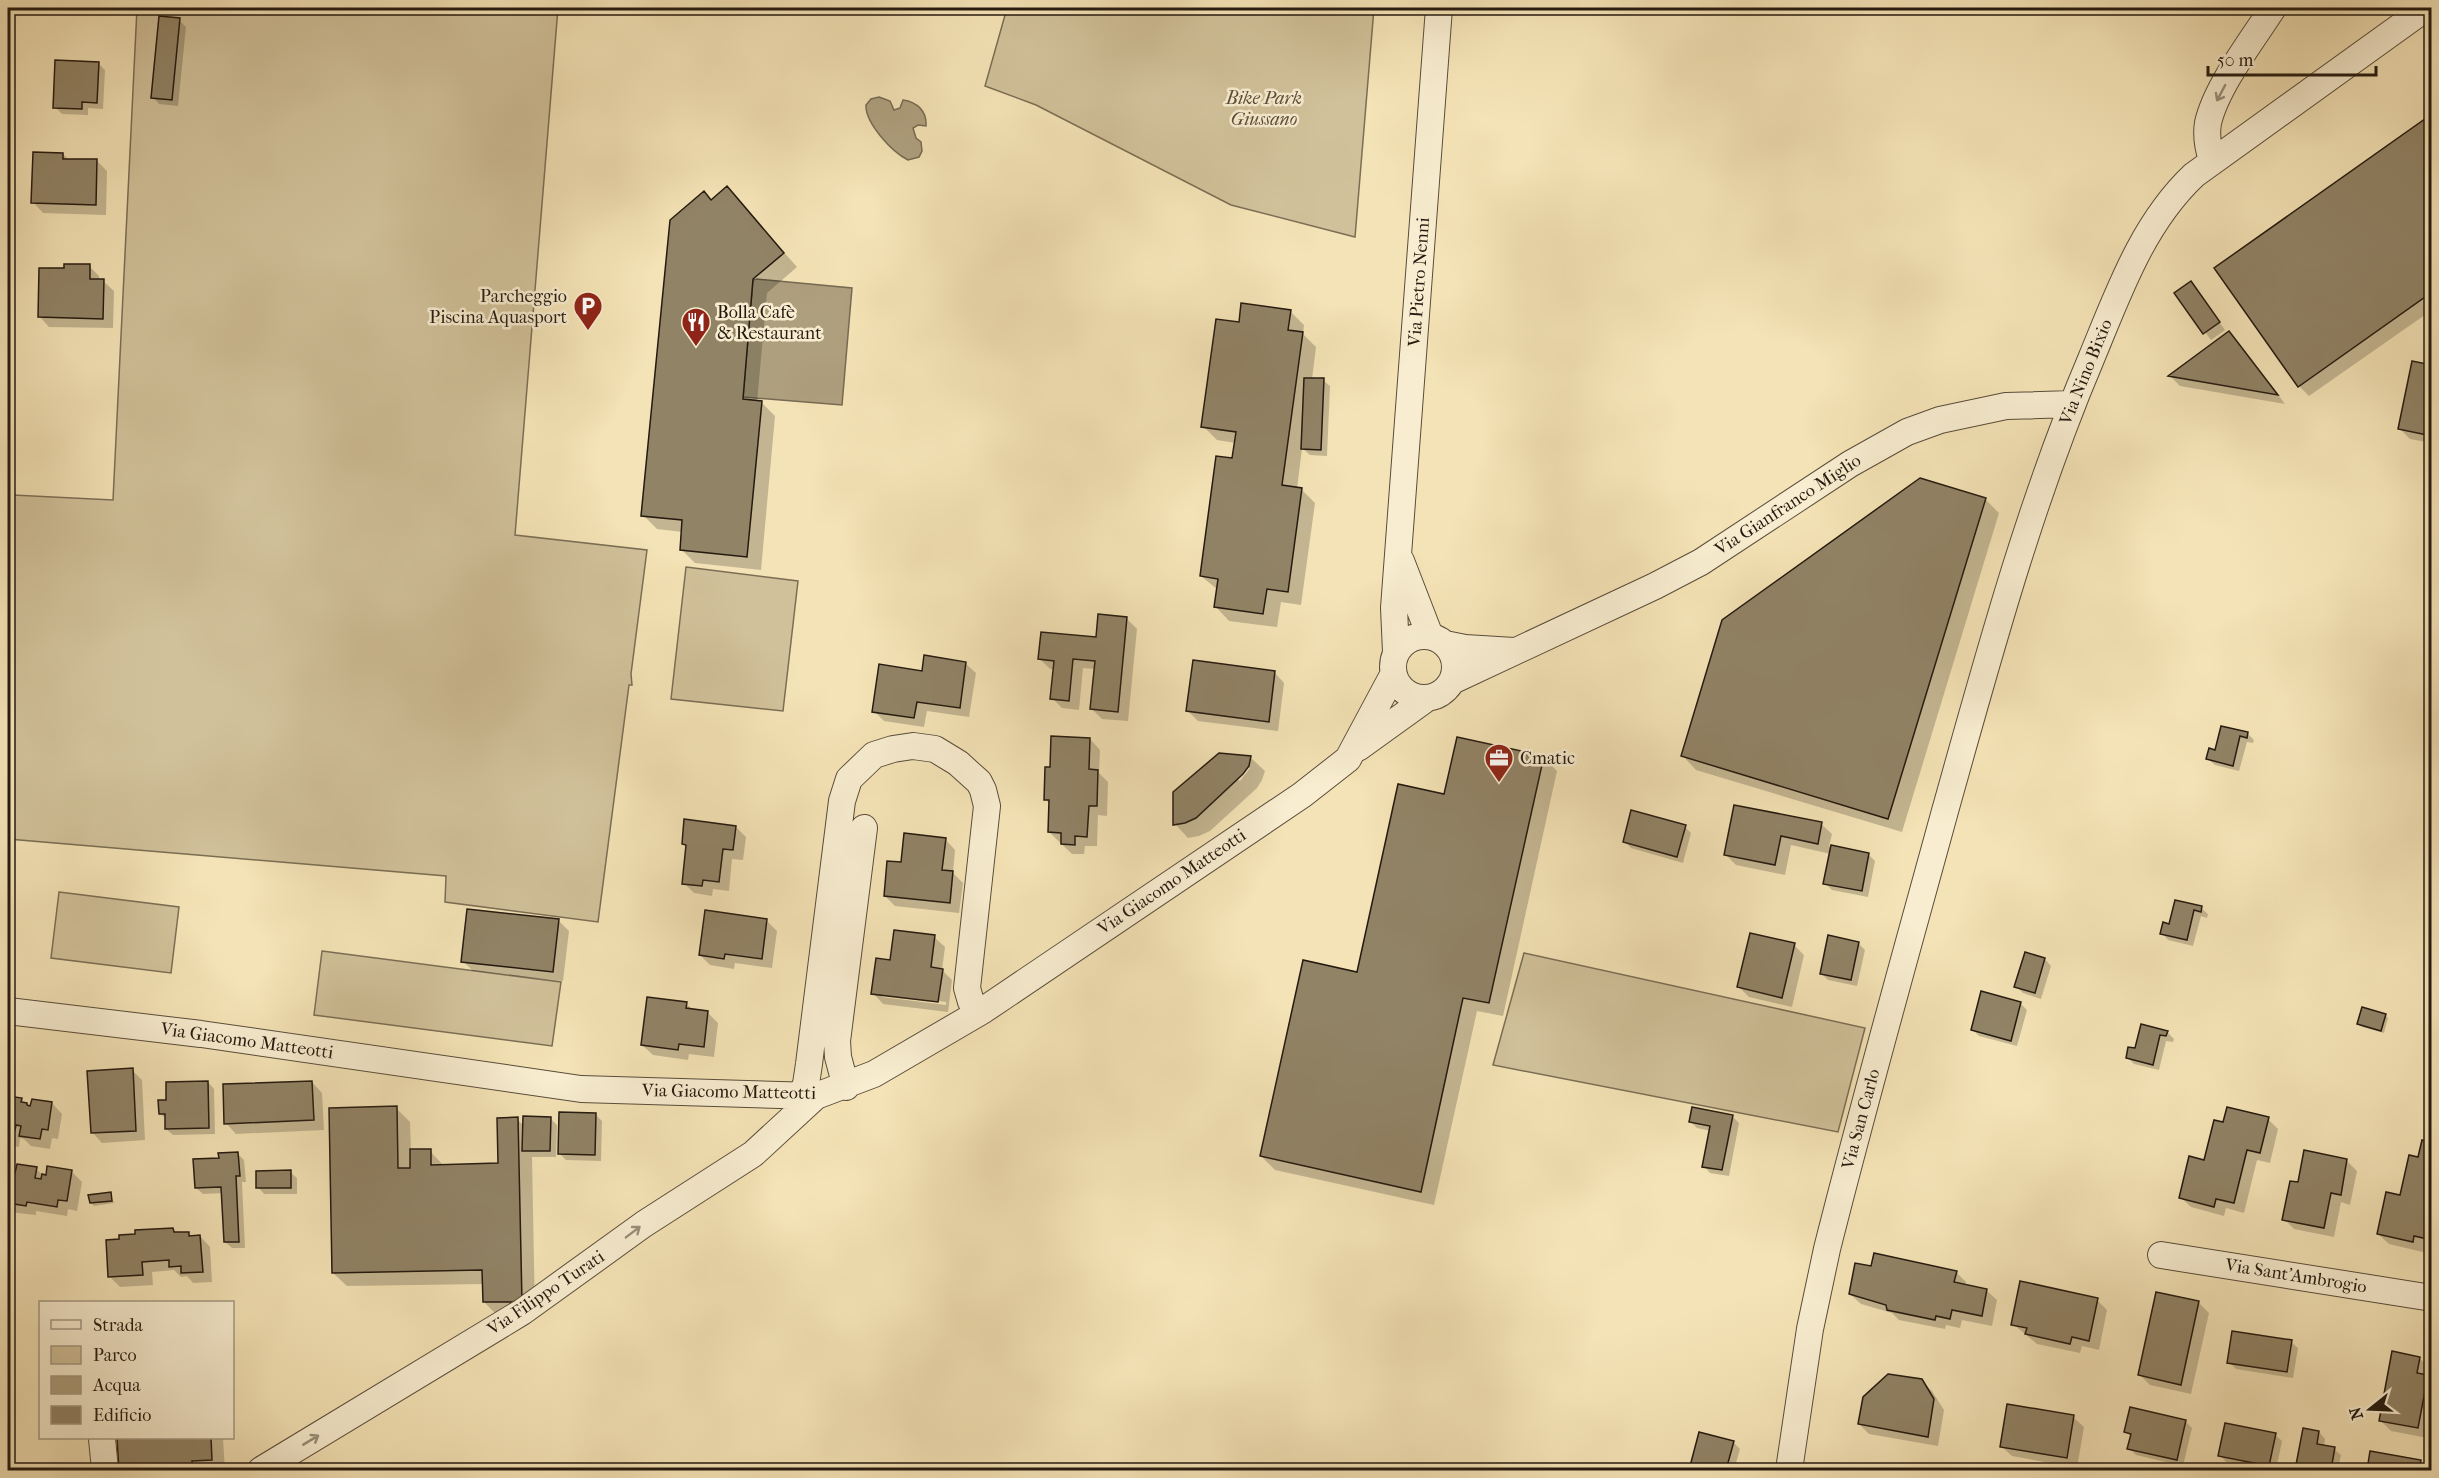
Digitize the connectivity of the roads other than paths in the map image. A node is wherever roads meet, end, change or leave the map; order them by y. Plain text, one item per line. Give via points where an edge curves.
1 (1439, 8) edge
2 (2273, 8) edge
3 (2426, 8) edge
4 (2212, 160) junction
5 (2072, 404) junction
6 (1399, 557) junction
7 (1438, 640) junction
8 (1517, 652) junction
9 (1395, 664) junction
10 (1452, 681) junction
11 (1426, 699) junction
12 (1353, 752) junction
13 (1956, 772) joint
14 (864, 828) dead end
15 (8, 1011) edge
16 (982, 1011) junction
17 (846, 1087) junction
18 (809, 1096) junction
19 (2161, 1255) dead end
20 (2432, 1298) edge
21 (102, 1439) edge
22 (105, 1470) edge
23 (261, 1470) edge
24 (1789, 1470) edge

1 - 6 street, Via Pietro Nenni
2 -> 4 street via 2215,104 2208,125
3 - 4 street, Via Nino Bixio
4 - 5 street, Via Nino Bixio via 2170,200 2143,242
5 - 8 street, Via Gianfranco Miglio via 2006,406 1940,420 1907,432 1850,464 1701,562
5 - 13 street, Via Nino Bixio via 2028,523
6 - 7 street, Via Pietro Nenni
6 - 9 street, Via Pietro Nenni
7 - 8 street via 1465,648
7 - 9 street via 1411,638
7 - 10 street via 1451,652
8 - 10 street, Via Gianfranco Miglio
9 - 11 street via 1398,685 1406,693
9 - 12 street, Via Giacomo Matteotti
10 - 11 street via 1445,690
11 - 12 street, Via Giacomo Matteotti
12 - 16 street, Via Giacomo Matteotti via 1302,795
13 - 24 street, Via San Carlo via 1827,1249 1810,1329
14 - 17 street via 837,1041
15 - 18 street, Via Giacomo Matteotti via 201,1034 581,1089
16 - 17 street, Via Giacomo Matteotti
16 - 18 street via 970,1002 967,988 987,806 983,790 958,763 935,749 913,746 874,755 849,779 842,801 806,1084
17 - 18 street, Via Giacomo Matteotti
23 -> 18 street, Via Filippo Turati via 522,1312 644,1224 753,1154
19 - 20 street, Via Sant'Ambrogio
21 - 22 street

